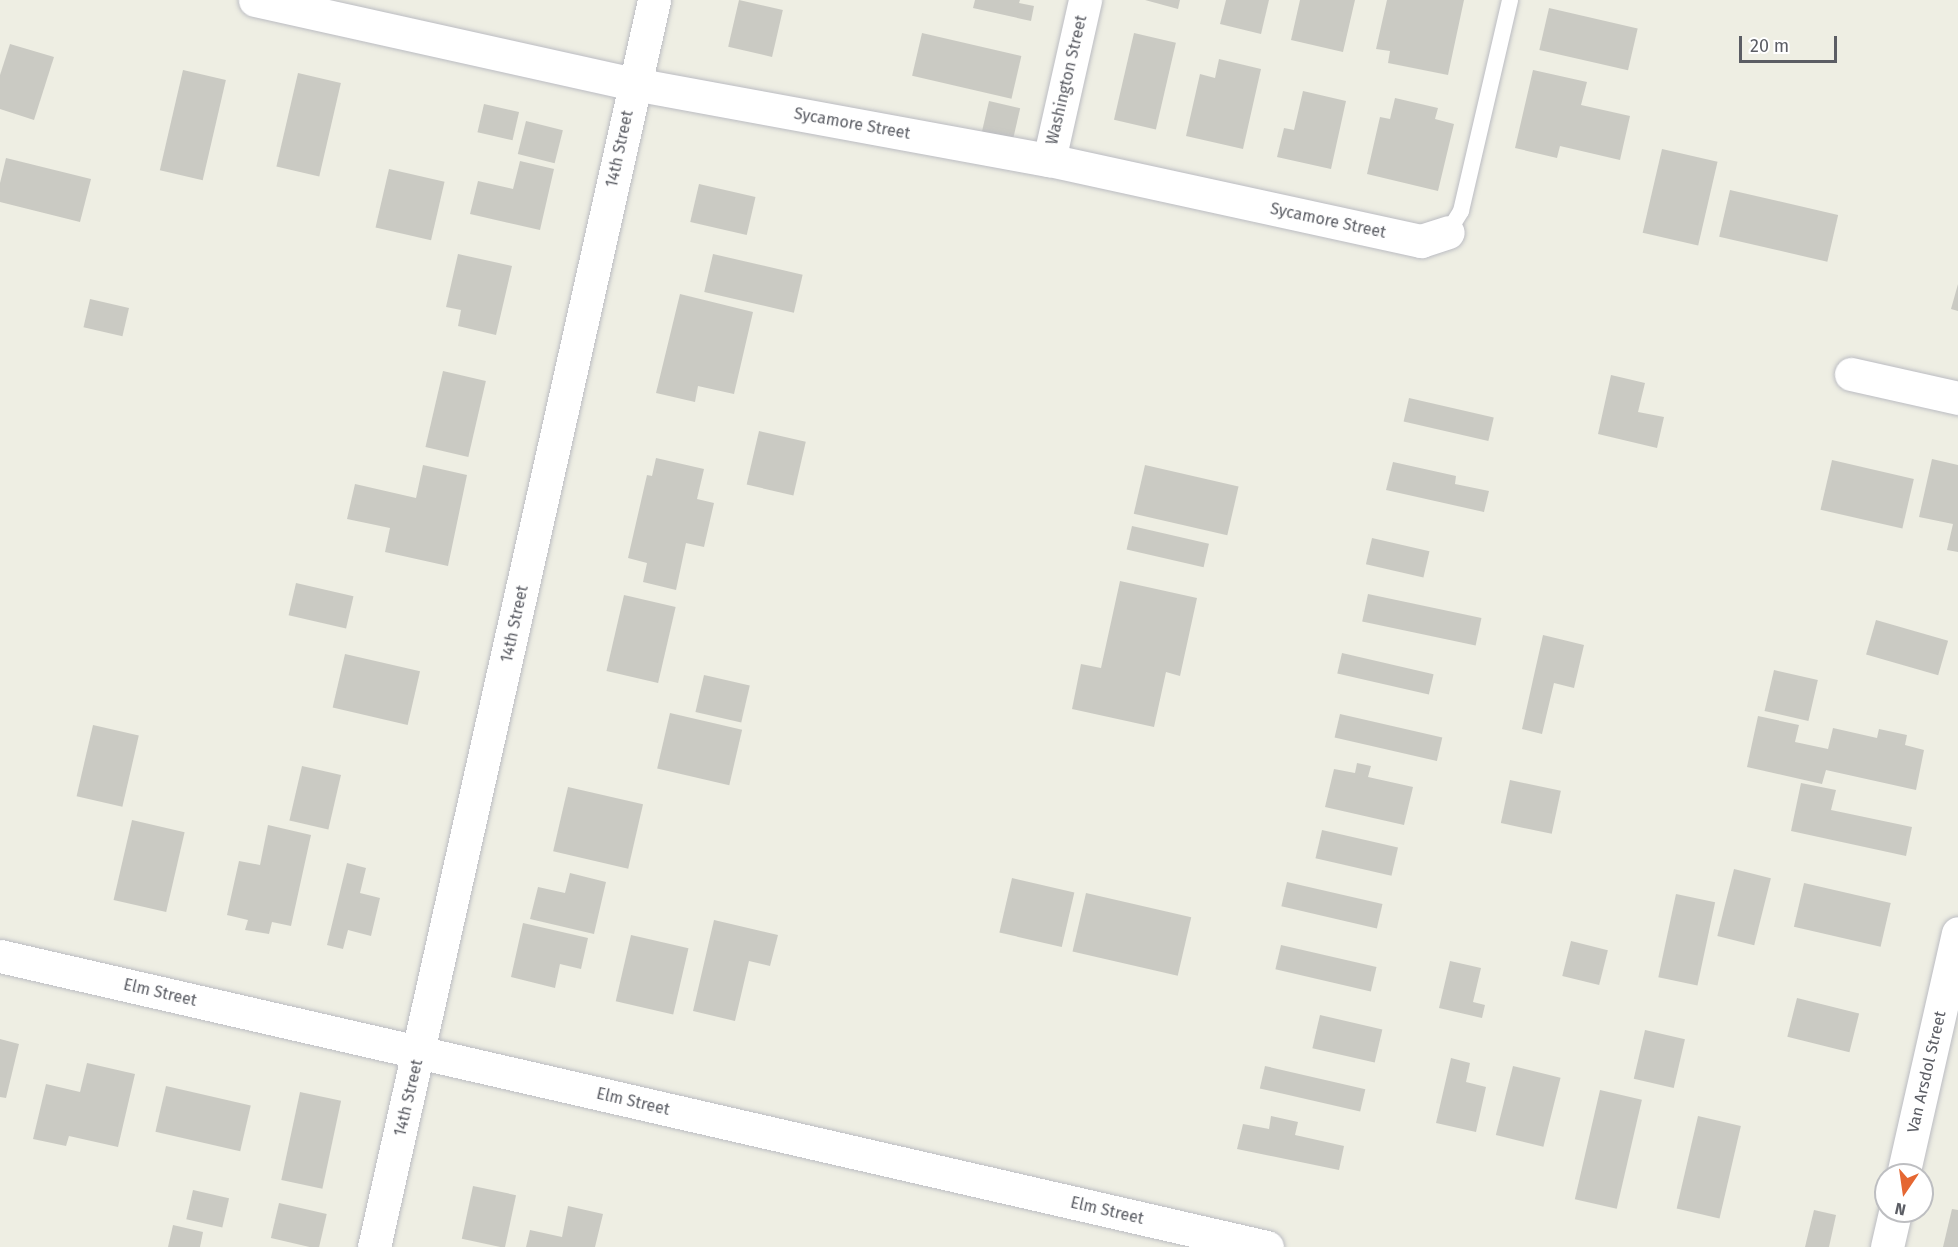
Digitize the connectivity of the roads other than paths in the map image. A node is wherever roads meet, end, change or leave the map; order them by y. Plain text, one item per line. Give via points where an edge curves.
1 (255, 0) edge
2 (654, 0) edge
3 (1085, 0) edge
4 (1510, 0) edge
5 (634, 84) junction
6 (1049, 160) junction
7 (1448, 232) joint
8 (1851, 374) dead end
9 (1958, 398) edge
10 (1958, 933) edge
11 (0, 956) edge
12 (420, 1054) junction
13 (1906, 1163) edge
14 (1892, 1223) edge
15 (374, 1247) edge
16 (1267, 1247) edge
17 (1887, 1247) edge

1 - 5 street, Sycamore Street
2 - 5 street, 14th Street
3 - 6 street, Washington Street
4 - 7 lane via 1461,211
5 - 6 street, Sycamore Street
5 - 12 street, 14th Street
6 - 7 street, Sycamore Street via 1421,241
8 - 9 street
10 - 13 street, Van Arsdol Street
11 - 12 street, Elm Street
12 - 15 street, 14th Street
12 - 16 street, Elm Street
14 - 17 street

